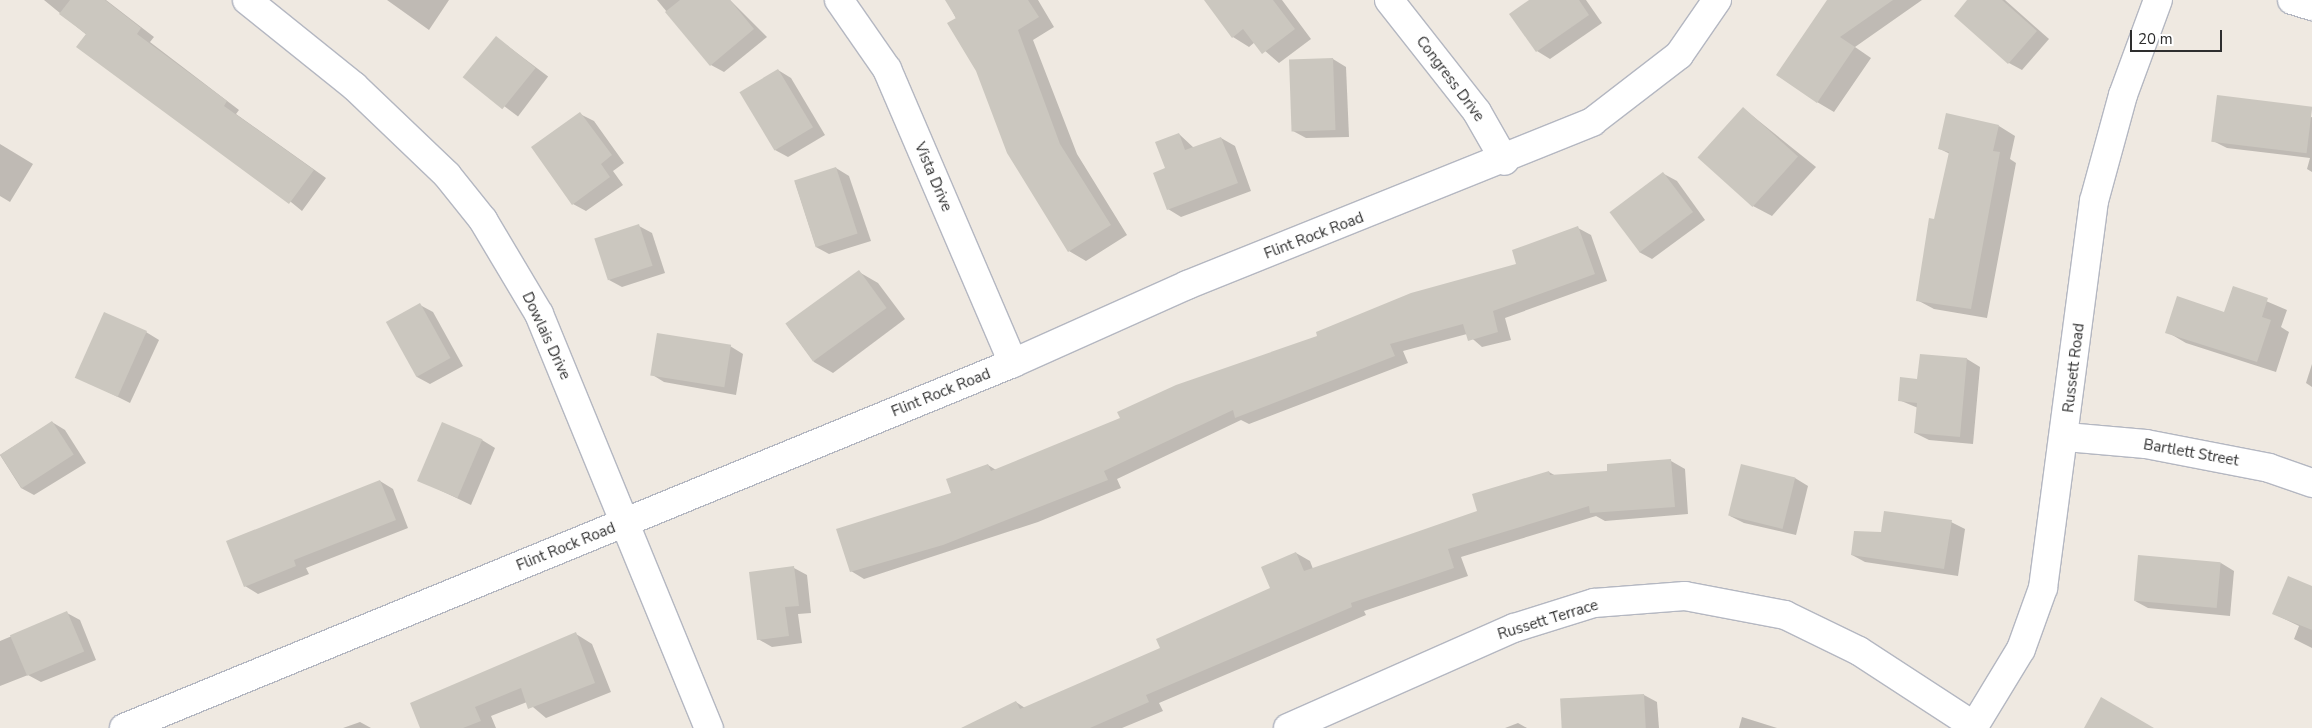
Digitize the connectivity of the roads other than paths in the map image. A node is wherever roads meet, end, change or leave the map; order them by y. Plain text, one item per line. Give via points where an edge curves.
1 (247, 0) edge
2 (839, 0) edge
3 (1389, 0) edge
4 (1717, 0) edge
5 (2158, 0) edge
6 (2292, 0) edge
7 (2312, 6) edge
8 (1505, 161) junction
9 (1013, 363) junction
10 (2066, 437) junction
11 (2312, 483) edge
12 (626, 523) junction
13 (1973, 727) edge
14 (124, 728) edge
15 (709, 728) edge
16 (1288, 728) edge

1 - 12 street, Dowlais Drive via 354,86 446,175 483,220 539,314
2 - 9 street, Vista Drive via 887,69
3 - 8 street, Congress Drive via 1477,112
4 - 8 street, Flint Rock Road via 1679,55 1592,122
5 - 10 street, Russett Road via 2123,95 2094,201
6 - 7 street
8 - 9 street, Flint Rock Road via 1187,285
9 - 12 street, Flint Rock Road
10 - 11 street, Bartlett Street via 2146,444 2269,468
10 - 13 street, Russett Road via 2042,588 2021,649
12 - 14 street, Flint Rock Road
12 - 15 street, Dowlais Drive
13 - 16 street, Russett Terrace via 1859,651 1785,615 1685,596 1594,603 1514,628

